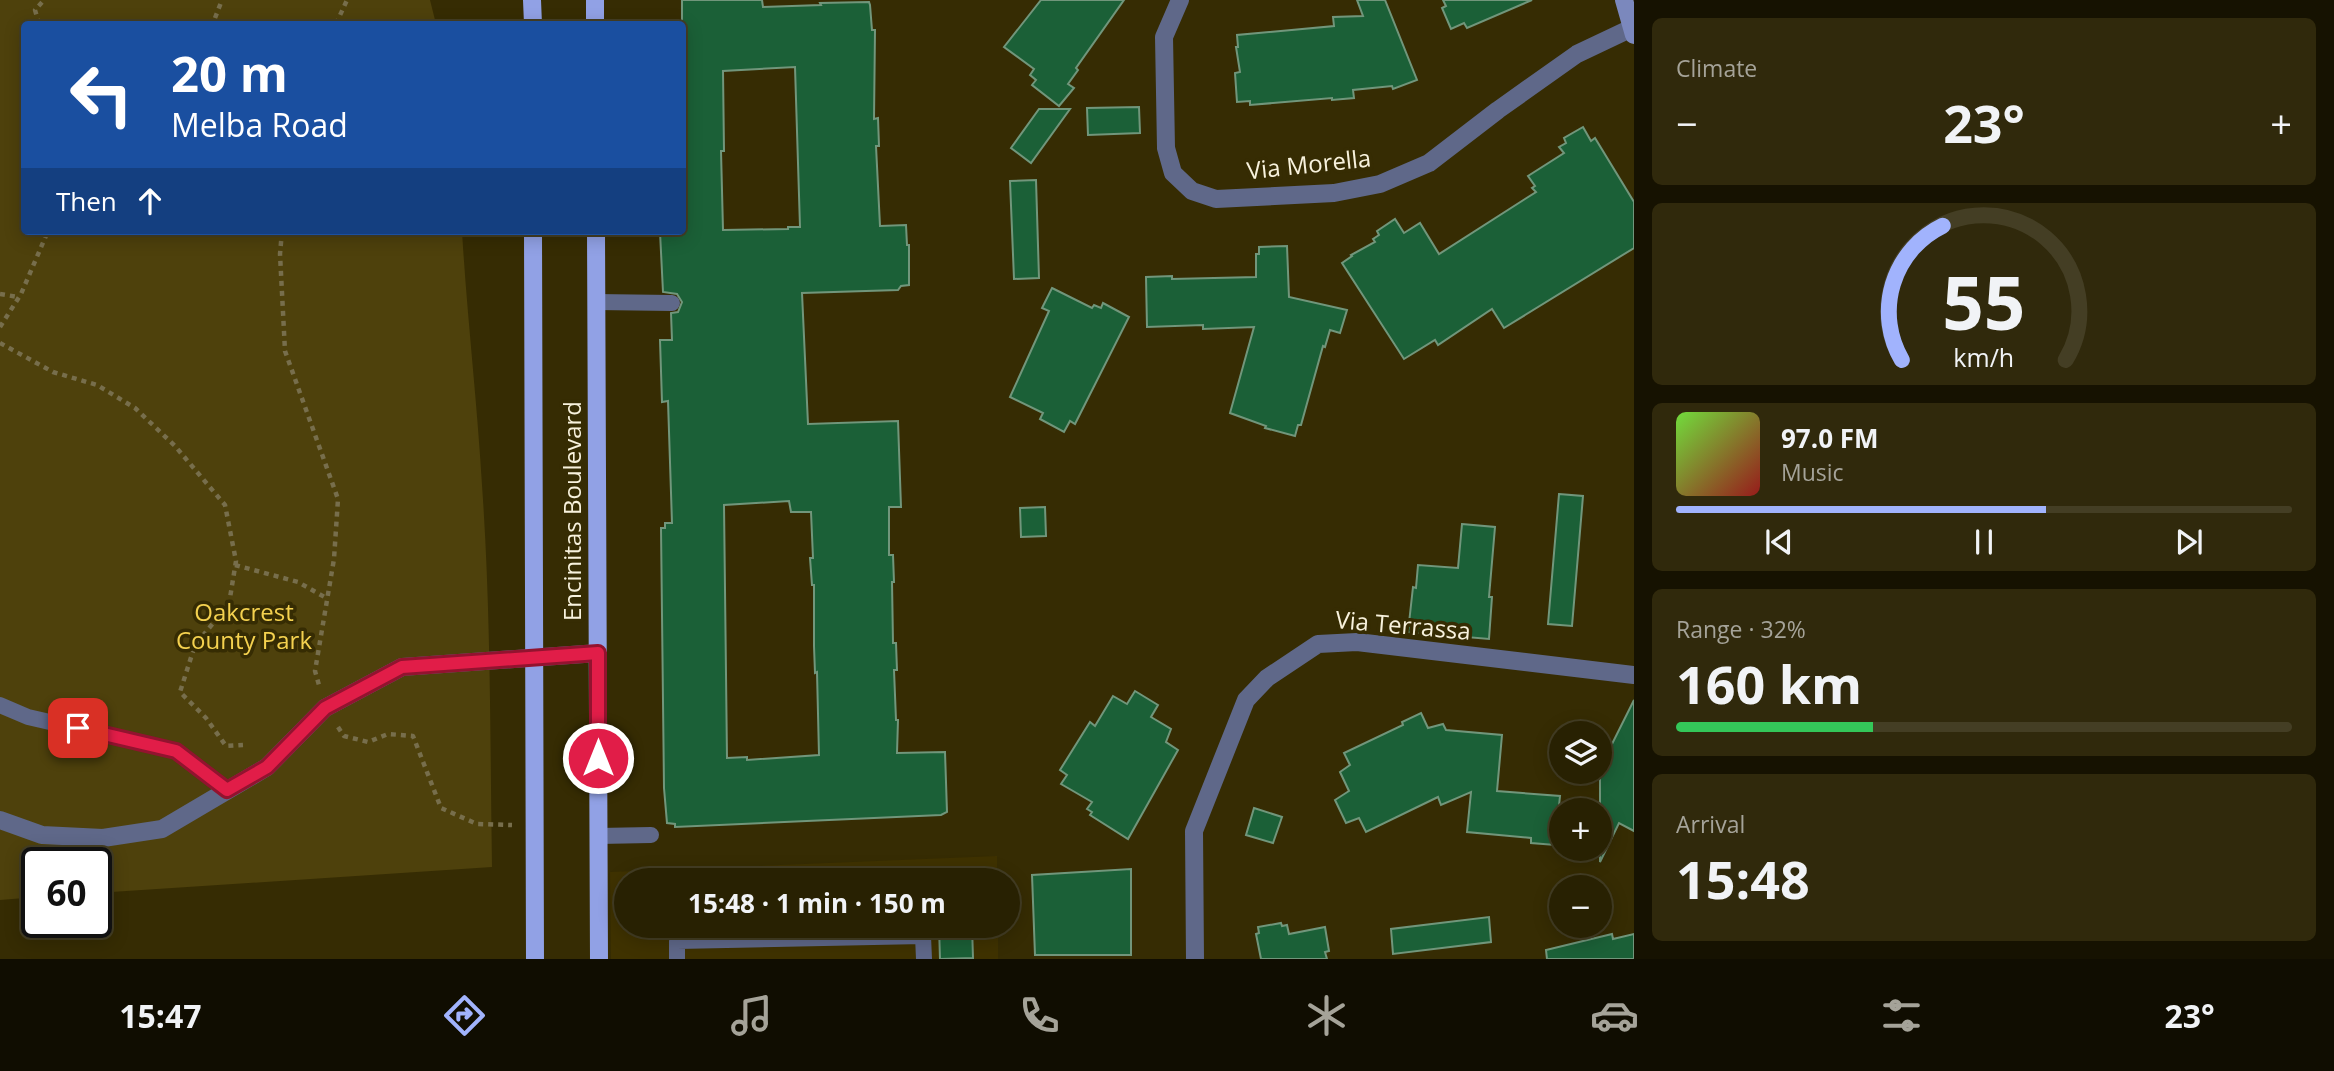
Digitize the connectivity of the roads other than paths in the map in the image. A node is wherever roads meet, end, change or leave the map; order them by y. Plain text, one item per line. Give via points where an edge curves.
1 (532, 0) edge
2 (595, 0) edge
3 (1180, 0) edge
4 (1624, 0) edge
5 (533, 21) edge
6 (595, 21) edge
7 (1633, 30) edge
8 (533, 235) edge
9 (596, 235) edge
10 (596, 302) junction
11 (672, 303) dead end
12 (598, 653) junction
13 (535, 658) junction
14 (1634, 675) edge
15 (0, 705) edge
16 (227, 790) junction
17 (0, 820) edge
18 (651, 835) dead end
19 (599, 836) junction
20 (535, 959) edge
21 (599, 959) edge
22 (677, 959) edge
23 (924, 959) edge
24 (1195, 959) edge

1 - 5 main road
2 - 6 main road
3 - 7 street, Via Morella via 1164,37 1166,149 1173,173 1192,191 1216,199 1334,193 1380,184 1429,163 1577,54
4 - 7 street
8 - 13 main road, Encinitas Boulevard
9 - 10 main road, Encinitas Boulevard
10 - 11 lane
10 - 12 main road, Encinitas Boulevard
12 - 13 street
12 - 19 main road, Encinitas Boulevard
13 - 16 street via 402,667 325,708 267,767
13 - 20 main road, Encinitas Boulevard
14 - 24 street, Via Terrassa via 1357,642 1318,644 1267,678 1246,701 1194,831
15 - 16 lane via 28,717 176,751
16 - 17 street via 162,829 103,838 42,835
18 - 19 lane
19 - 21 main road, Encinitas Boulevard
22 - 23 lane via 677,941 923,936

